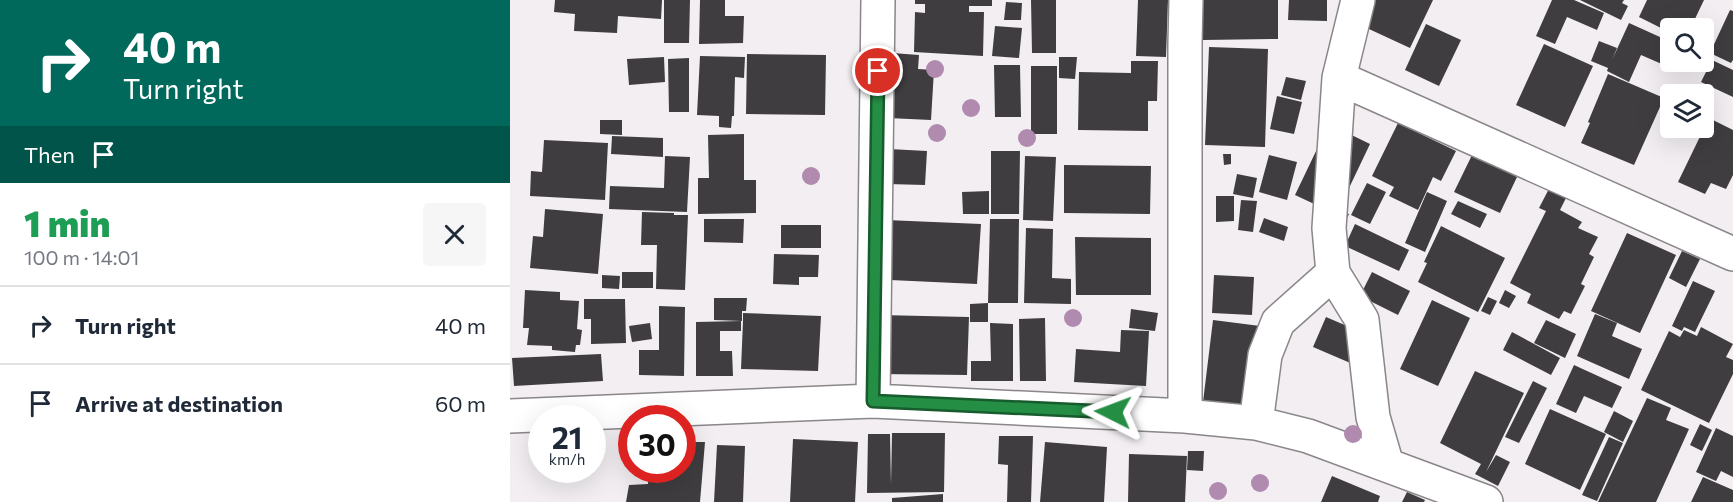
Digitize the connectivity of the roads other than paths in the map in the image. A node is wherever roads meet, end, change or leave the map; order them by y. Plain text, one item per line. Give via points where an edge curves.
1 (878, 0) edge
2 (1186, 0) edge
3 (1358, 0) edge
4 (1339, 78) junction
5 (1733, 254) edge
6 (1333, 273) junction
7 (873, 401) junction
8 (510, 416) edge
9 (1185, 416) junction
10 (1257, 423) junction
11 (1387, 465) junction
12 (1486, 502) edge

1 - 7 street
2 - 9 street
3 - 4 street
4 - 5 street
4 - 6 street via 1329,228
6 - 10 street via 1278,322 1265,355
6 - 11 street via 1362,320 1372,417
7 - 8 street
7 - 9 street
9 - 10 street
10 - 11 street via 1308,436
11 - 12 street

